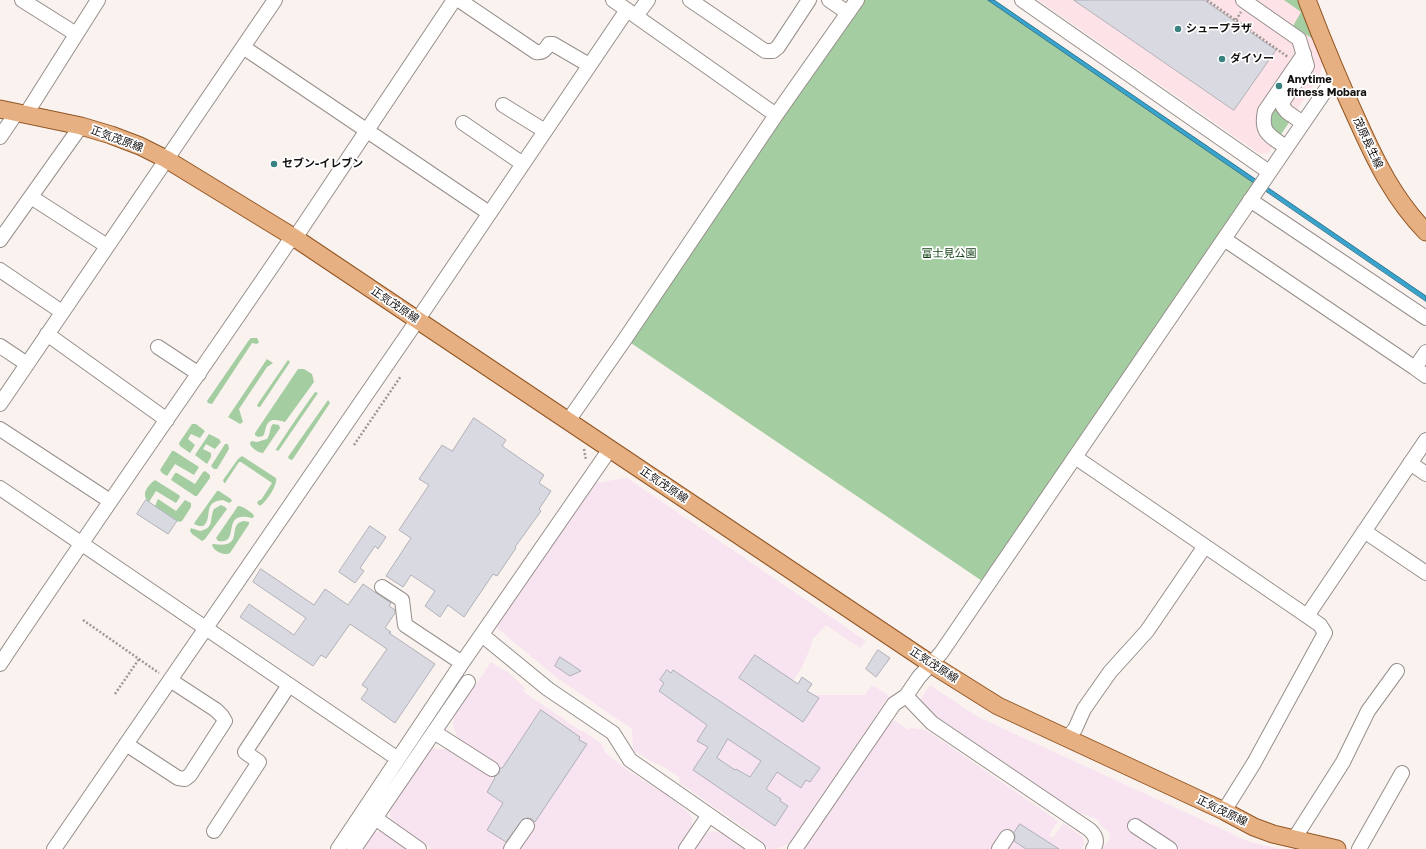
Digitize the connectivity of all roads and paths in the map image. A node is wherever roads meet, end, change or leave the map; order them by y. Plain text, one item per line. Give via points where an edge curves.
1 (22, 0) edge
2 (98, 0) edge
3 (274, 0) edge
4 (613, 0) edge
5 (648, 0) edge
6 (690, 0) edge
7 (809, 0) edge
8 (829, 0) edge
9 (858, 0) edge
10 (1022, 0) edge
11 (1207, 0) edge
12 (1243, 0) edge
13 (1307, 0) edge
14 (454, 1) edge
15 (706, 4) edge
16 (632, 13) junction
17 (848, 13) junction
18 (76, 34) junction
19 (243, 47) junction
20 (1298, 57) junction
21 (589, 65) junction
22 (1336, 75) junction
23 (503, 105) dead end
24 (0, 109) edge
25 (21, 113) junction
26 (776, 115) junction
27 (463, 123) dead end
28 (1303, 123) junction
29 (80, 126) junction
30 (366, 131) junction
31 (544, 132) junction
32 (0, 137) edge
33 (1286, 147) junction
34 (166, 159) junction
35 (523, 164) junction
36 (1269, 172) junction
37 (31, 197) junction
38 (1250, 200) junction
39 (489, 213) junction
40 (1426, 232) edge
41 (295, 238) junction
42 (1224, 238) junction
43 (0, 240) edge
44 (107, 246) junction
45 (0, 270) edge
46 (62, 312) junction
47 (1426, 318) edge
48 (417, 320) junction
49 (47, 334) junction
50 (0, 346) edge
51 (158, 347) dead end
52 (1426, 352) edge
53 (27, 364) junction
54 (1421, 372) edge
55 (199, 374) junction
56 (400, 376) dead end
57 (0, 404) edge
58 (168, 420) junction
59 (568, 421) junction
60 (0, 429) edge
61 (1426, 440) edge
62 (354, 445) dead end
63 (610, 449) junction
64 (1075, 457) junction
65 (1410, 463) junction
66 (1426, 474) edge
67 (0, 488) edge
68 (110, 501) junction
69 (1364, 531) junction
70 (81, 543) junction
71 (1205, 546) junction
72 (1426, 573) edge
73 (382, 587) dead end
74 (1307, 616) junction
75 (83, 620) dead end
76 (206, 628) junction
77 (482, 635) junction
78 (139, 659) junction
79 (462, 663) junction
80 (0, 664) edge
81 (931, 664) junction
82 (1397, 670) dead end
83 (170, 680) junction
84 (468, 682) dead end
85 (289, 685) junction
86 (115, 694) dead end
87 (906, 696) junction
88 (434, 732) junction
89 (1067, 738) junction
90 (126, 744) junction
91 (398, 759) junction
92 (492, 769) dead end
93 (1402, 774) dead end
94 (1224, 811) junction
95 (709, 815) junction
96 (375, 818) junction
97 (527, 826) dead end
98 (1135, 826) dead end
99 (214, 831) dead end
100 (1007, 837) dead end
101 (1294, 839) junction
102 (54, 849) edge
103 (338, 849) edge
104 (354, 849) edge
105 (419, 849) edge
106 (511, 849) edge
107 (686, 849) edge
108 (758, 849) edge
109 (795, 849) edge
110 (999, 849) edge
111 (1093, 849) edge
112 (1170, 849) edge
113 (1337, 849) edge
114 (1359, 849) edge

1 - 18 street
2 - 18 street
3 - 19 street
4 - 16 street
5 - 16 street
6 - 15 street
7 - 15 street via 778,47 772,51 765,51
8 - 17 street
9 - 17 street
10 - 36 street
11 - 20 path
12 - 20 street via 1299,40
13 - 22 main road, 茂原長生線
14 - 21 street via 536,52 540,53 549,44 553,44
14 - 30 street
16 - 21 street
16 - 26 street
17 - 26 street
18 - 25 street
19 - 30 street
19 - 34 street
20 - 28 street via 1307,66 1283,101 1283,107
20 - 33 street via 1265,110 1263,121 1266,132
21 - 31 street
22 - 28 street
22 - 40 main road, 茂原長生線 via 1379,168 1406,210
23 - 31 street
24 - 25 main road, 正気茂原線
25 - 29 main road, 正気茂原線
25 - 32 street
26 - 59 street
27 - 35 street
28 - 33 street
29 - 34 main road, 正気茂原線 via 140,146
29 - 37 street
30 - 39 street
30 - 41 street
31 - 35 street
33 - 36 street
34 - 41 main road, 正気茂原線
34 - 44 street
35 - 39 street
36 - 38 street
37 - 43 street
37 - 44 street
38 - 42 street
38 - 47 street
39 - 48 street
41 - 48 main road, 正気茂原線
41 - 55 street via 288,243
42 - 54 street
42 - 64 street
44 - 46 street
45 - 46 street
46 - 49 street
48 - 59 main road, 正気茂原線
48 - 76 street
49 - 53 street
49 - 58 street
50 - 53 street
51 - 55 street
52 - 54 street
53 - 57 street
55 - 58 street
56 - 62 path
58 - 68 street
59 - 63 main road, 正気茂原線
60 - 68 street
61 - 65 street
63 - 77 street
63 - 81 main road, 正気茂原線
64 - 71 street
64 - 81 street
65 - 66 street
65 - 69 street
67 - 70 street
68 - 70 street
69 - 72 street
69 - 74 street
70 - 76 street
70 - 80 street
71 - 74 street
71 - 89 street via 1147,631 1110,672
73 - 79 street via 402,600 405,625
74 - 94 street via 1320,625 1325,633 1254,763
75 - 78 path
76 - 83 street
76 - 85 street
77 - 79 street
77 - 95 street via 548,689 613,733 630,760
78 - 83 path
78 - 86 path
79 - 91 street
81 - 87 street
81 - 89 main road, 正気茂原線 via 998,706
82 - 101 street via 1368,711 1343,762
83 - 90 street
83 - 90 street via 216,710 225,721 190,775 185,779 178,778
84 - 88 street
85 - 91 street
85 - 99 street via 245,752 259,762
87 - 109 street via 894,704
87 - 111 street via 932,723 1090,830 1096,840
88 - 92 street
88 - 96 street
89 - 94 main road, 正気茂原線
90 - 102 street
91 - 103 street
93 - 114 street
94 - 101 main road, 正気茂原線 via 1254,827
95 - 107 street
95 - 108 street
96 - 104 street
96 - 105 street
97 - 106 street
98 - 112 street
100 - 110 street
101 - 113 main road, 正気茂原線

